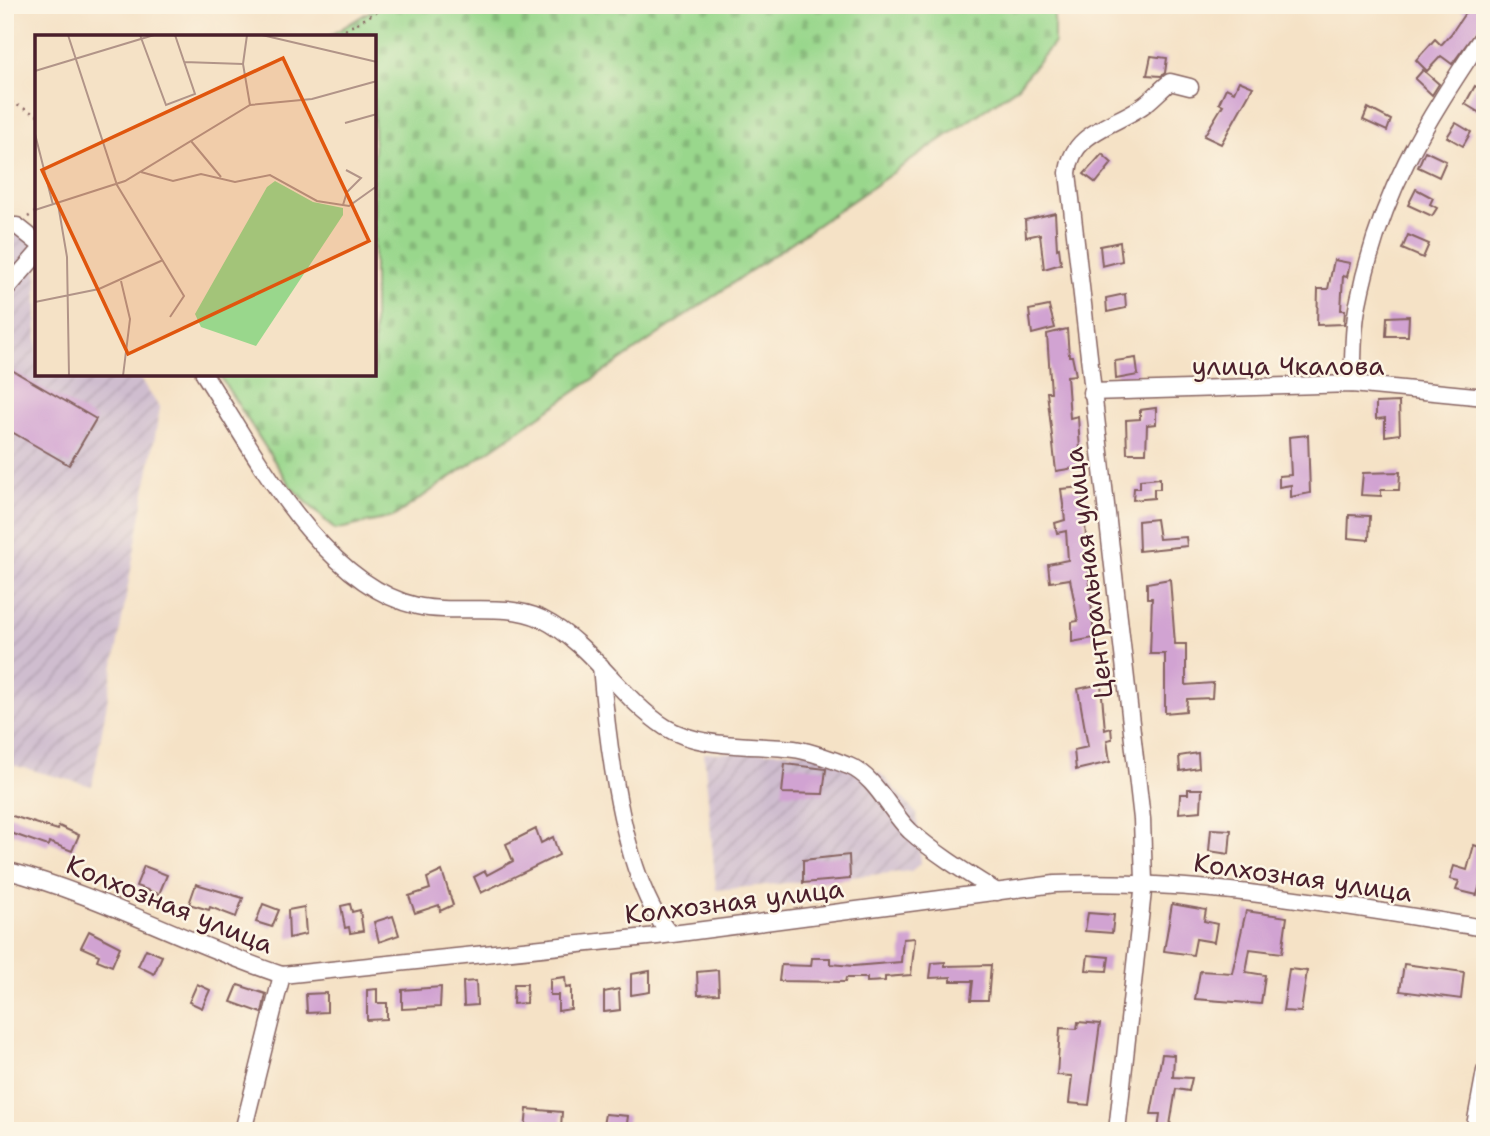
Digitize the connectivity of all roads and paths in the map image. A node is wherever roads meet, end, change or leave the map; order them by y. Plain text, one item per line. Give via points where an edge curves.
1 (388, 5) edge
2 (1485, 33) edge
3 (336, 35) edge
4 (1190, 87) dead end
5 (5, 99) edge
6 (35, 114) edge
7 (5, 226) edge
8 (35, 240) edge
9 (35, 256) edge
10 (5, 291) edge
11 (205, 376) edge
12 (1352, 384) junction
13 (1091, 392) junction
14 (1485, 397) edge
15 (601, 666) junction
16 (5, 870) edge
17 (1144, 882) junction
18 (997, 892) junction
19 (1485, 928) edge
20 (670, 934) junction
21 (282, 975) junction
22 (1485, 1071) edge
23 (243, 1131) edge
24 (1117, 1131) edge
25 (1474, 1131) edge

1 - 3 path
2 - 12 street via 1431,114 1377,226 1357,307
4 - 13 street, Центральная улица via 1170,82 1143,106 1105,124 1077,148 1069,162
5 - 6 path
7 - 8 street via 17,226
9 - 10 street
11 - 15 street via 293,509 346,570 383,594 415,605 507,611 539,618 569,635
12 - 13 street, улица Чкалова
12 - 14 street, улица Чкалова
13 - 17 street, Центральная улица via 1142,819
15 - 18 street via 665,727 693,739 798,749 852,767 909,830
15 - 20 street via 605,717 628,842 656,919
16 - 21 street, Колхозная улица via 58,885 224,956
17 - 18 street, Колхозная улица via 1055,884
17 - 19 street, Колхозная улица
17 - 24 street, Центральная улица
18 - 20 street, Колхозная улица
20 - 21 street, Колхозная улица
21 - 23 street
22 - 25 street

